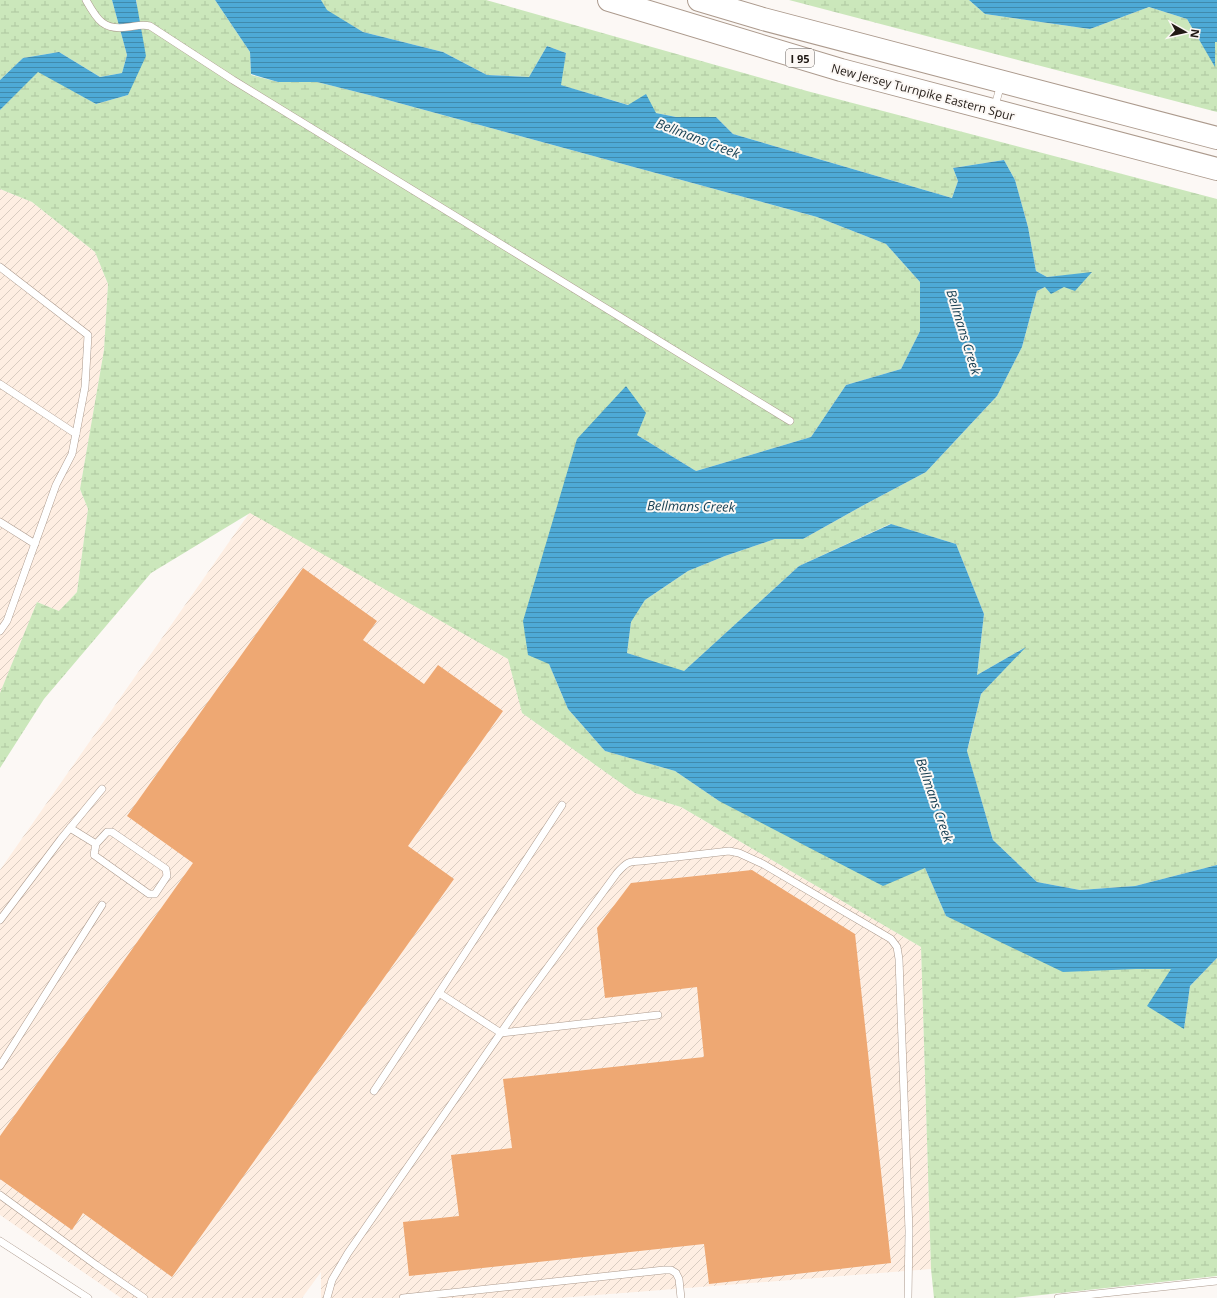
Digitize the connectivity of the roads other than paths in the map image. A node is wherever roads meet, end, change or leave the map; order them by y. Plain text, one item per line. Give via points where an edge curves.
1 (86, 0) edge
2 (609, 0) edge
3 (699, 0) edge
4 (1001, 82) junction
5 (993, 111) junction
6 (1217, 138) edge
7 (1217, 169) edge
8 (0, 267) edge
9 (0, 384) edge
10 (790, 420) dead end
11 (76, 434) junction
12 (0, 522) edge
13 (35, 544) junction
14 (0, 631) edge
15 (102, 789) dead end
16 (562, 805) dead end
17 (70, 828) junction
18 (96, 844) junction
19 (102, 905) dead end
20 (0, 920) edge
21 (439, 993) junction
22 (658, 1015) dead end
23 (501, 1033) junction
24 (0, 1066) edge
25 (374, 1091) dead end
26 (0, 1195) edge
27 (0, 1241) edge
28 (1217, 1281) edge
29 (88, 1298) edge
30 (144, 1298) edge
31 (327, 1298) edge
32 (403, 1298) edge
33 (681, 1298) edge
34 (908, 1298) edge
35 (1058, 1298) edge

1 - 10 lane via 102,24 118,29 143,24 150,26 233,80
2 - 5 highway, New Jersey Turnpike Eastern Spur / I 95 via 833,68
3 - 4 highway, I 95
4 - 5 lane
4 - 6 highway, I 95
5 - 7 highway, New Jersey Turnpike Eastern Spur / I 95
8 - 11 lane via 88,335 85,387
9 - 11 lane
11 - 13 lane via 72,454 56,485
12 - 13 lane
13 - 14 lane via 7,621
15 - 17 lane
16 - 21 lane
17 - 18 lane
17 - 20 lane
18 - 18 lane via 94,855 149,894 155,894 167,876 166,869 112,832 107,832
19 - 24 lane
21 - 23 lane
21 - 25 lane
22 - 23 lane
23 - 31 lane via 348,1253 332,1280
23 - 34 lane via 617,873 625,864 633,861 739,853 764,864 891,939 897,947 899,959
26 - 30 lane
27 - 29 lane
28 - 35 lane
32 - 33 lane via 671,1270 679,1279

